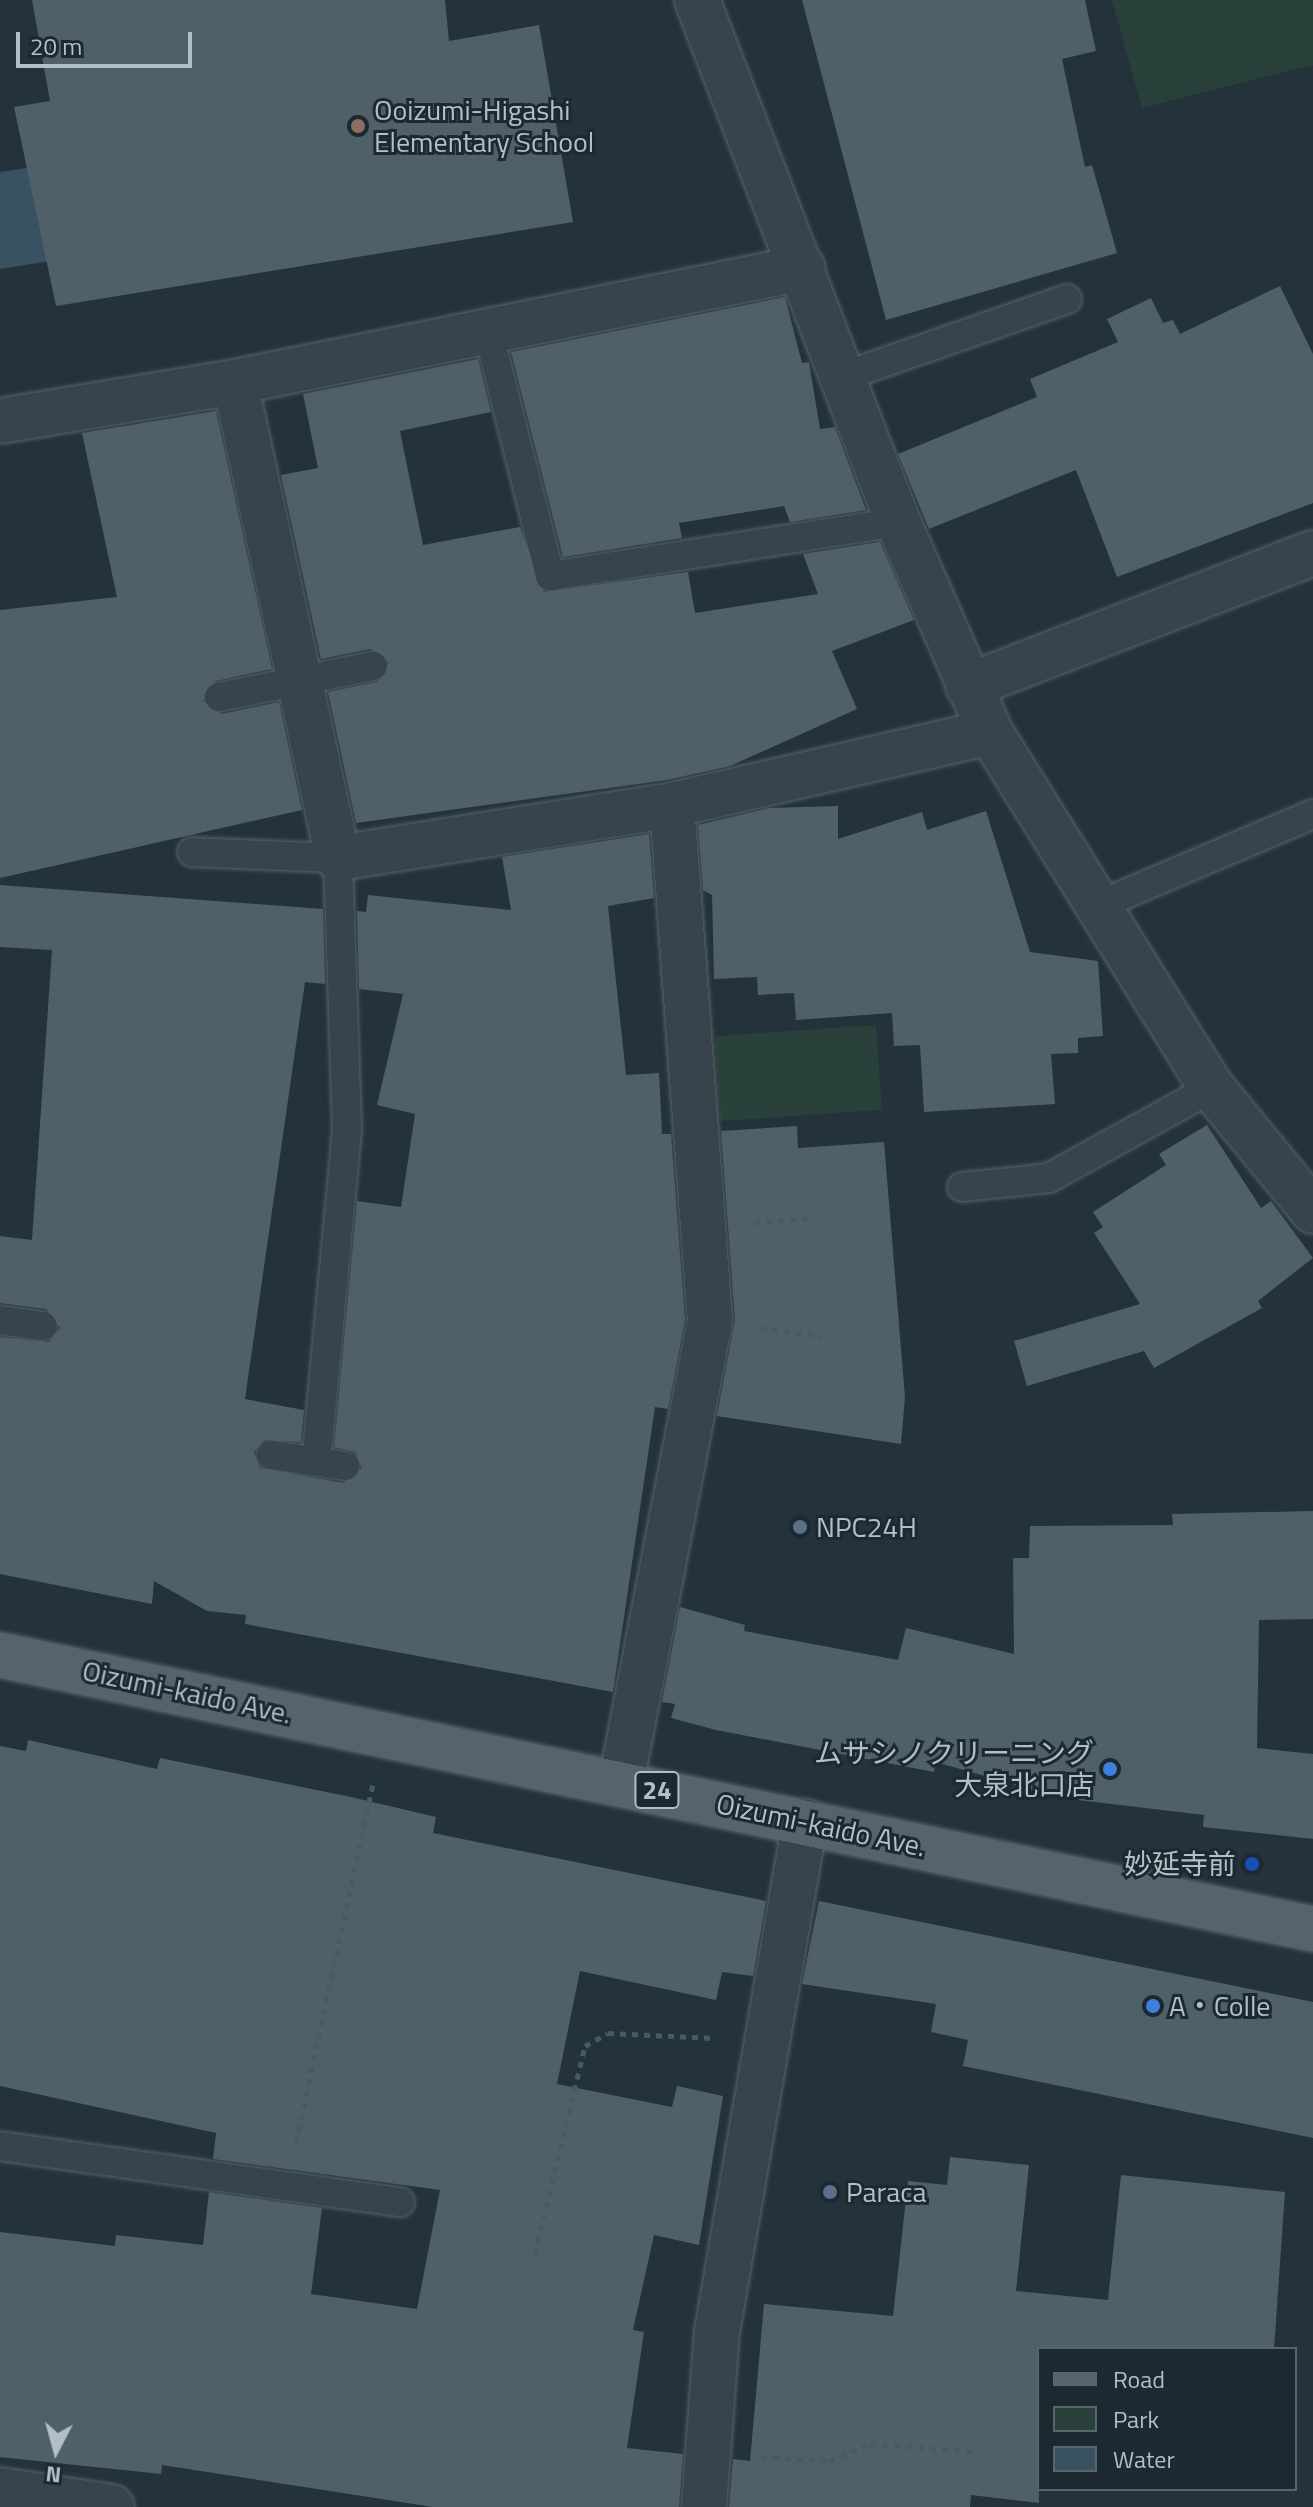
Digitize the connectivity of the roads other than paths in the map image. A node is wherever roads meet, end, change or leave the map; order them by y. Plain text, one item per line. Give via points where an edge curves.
1 (697, 0) edge
2 (803, 268) junction
3 (1067, 299) dead end
4 (487, 327) junction
5 (842, 377) junction
6 (235, 382) junction
7 (0, 421) edge
8 (898, 522) junction
9 (1313, 553) edge
10 (373, 666) dead end
11 (298, 682) junction
12 (968, 686) junction
13 (219, 697) dead end
14 (990, 732) junction
15 (672, 805) junction
16 (1313, 814) edge
17 (192, 852) dead end
18 (338, 858) junction
19 (1095, 907) junction
20 (1212, 1088) junction
21 (962, 1187) dead end
22 (1313, 1211) edge
23 (0, 1320) edge
24 (43, 1326) dead end
25 (271, 1455) dead end
26 (316, 1462) junction
27 (345, 1466) dead end
28 (0, 1655) edge
29 (621, 1783) junction
30 (805, 1822) junction
31 (1313, 1929) edge
32 (0, 2146) edge
33 (400, 2202) dead end
34 (0, 2490) edge
35 (112, 2507) edge
36 (704, 2507) edge

1 - 2 street
2 - 4 street
2 - 5 street
3 - 5 lane
4 - 6 street
4 - 8 lane via 550,576
5 - 8 street
6 - 7 street
6 - 11 street
8 - 12 street
9 - 12 street
10 - 11 lane
11 - 13 lane
11 - 18 street
12 - 14 street
14 - 15 street
14 - 19 street
15 - 18 street
15 - 29 street via 710,1321
16 - 19 lane
17 - 18 lane
18 - 26 lane via 347,1130
19 - 20 street
20 - 21 lane via 1049,1178
20 - 22 street
23 - 24 lane
25 - 26 lane
26 - 27 lane
28 - 29 main road, Oizumi-kaido Ave. / 24
29 - 30 main road, Oizumi-kaido Ave. / 24
30 - 31 main road, Oizumi-kaido Ave. / 24
30 - 36 street via 717,2332
32 - 33 lane
34 - 35 street

